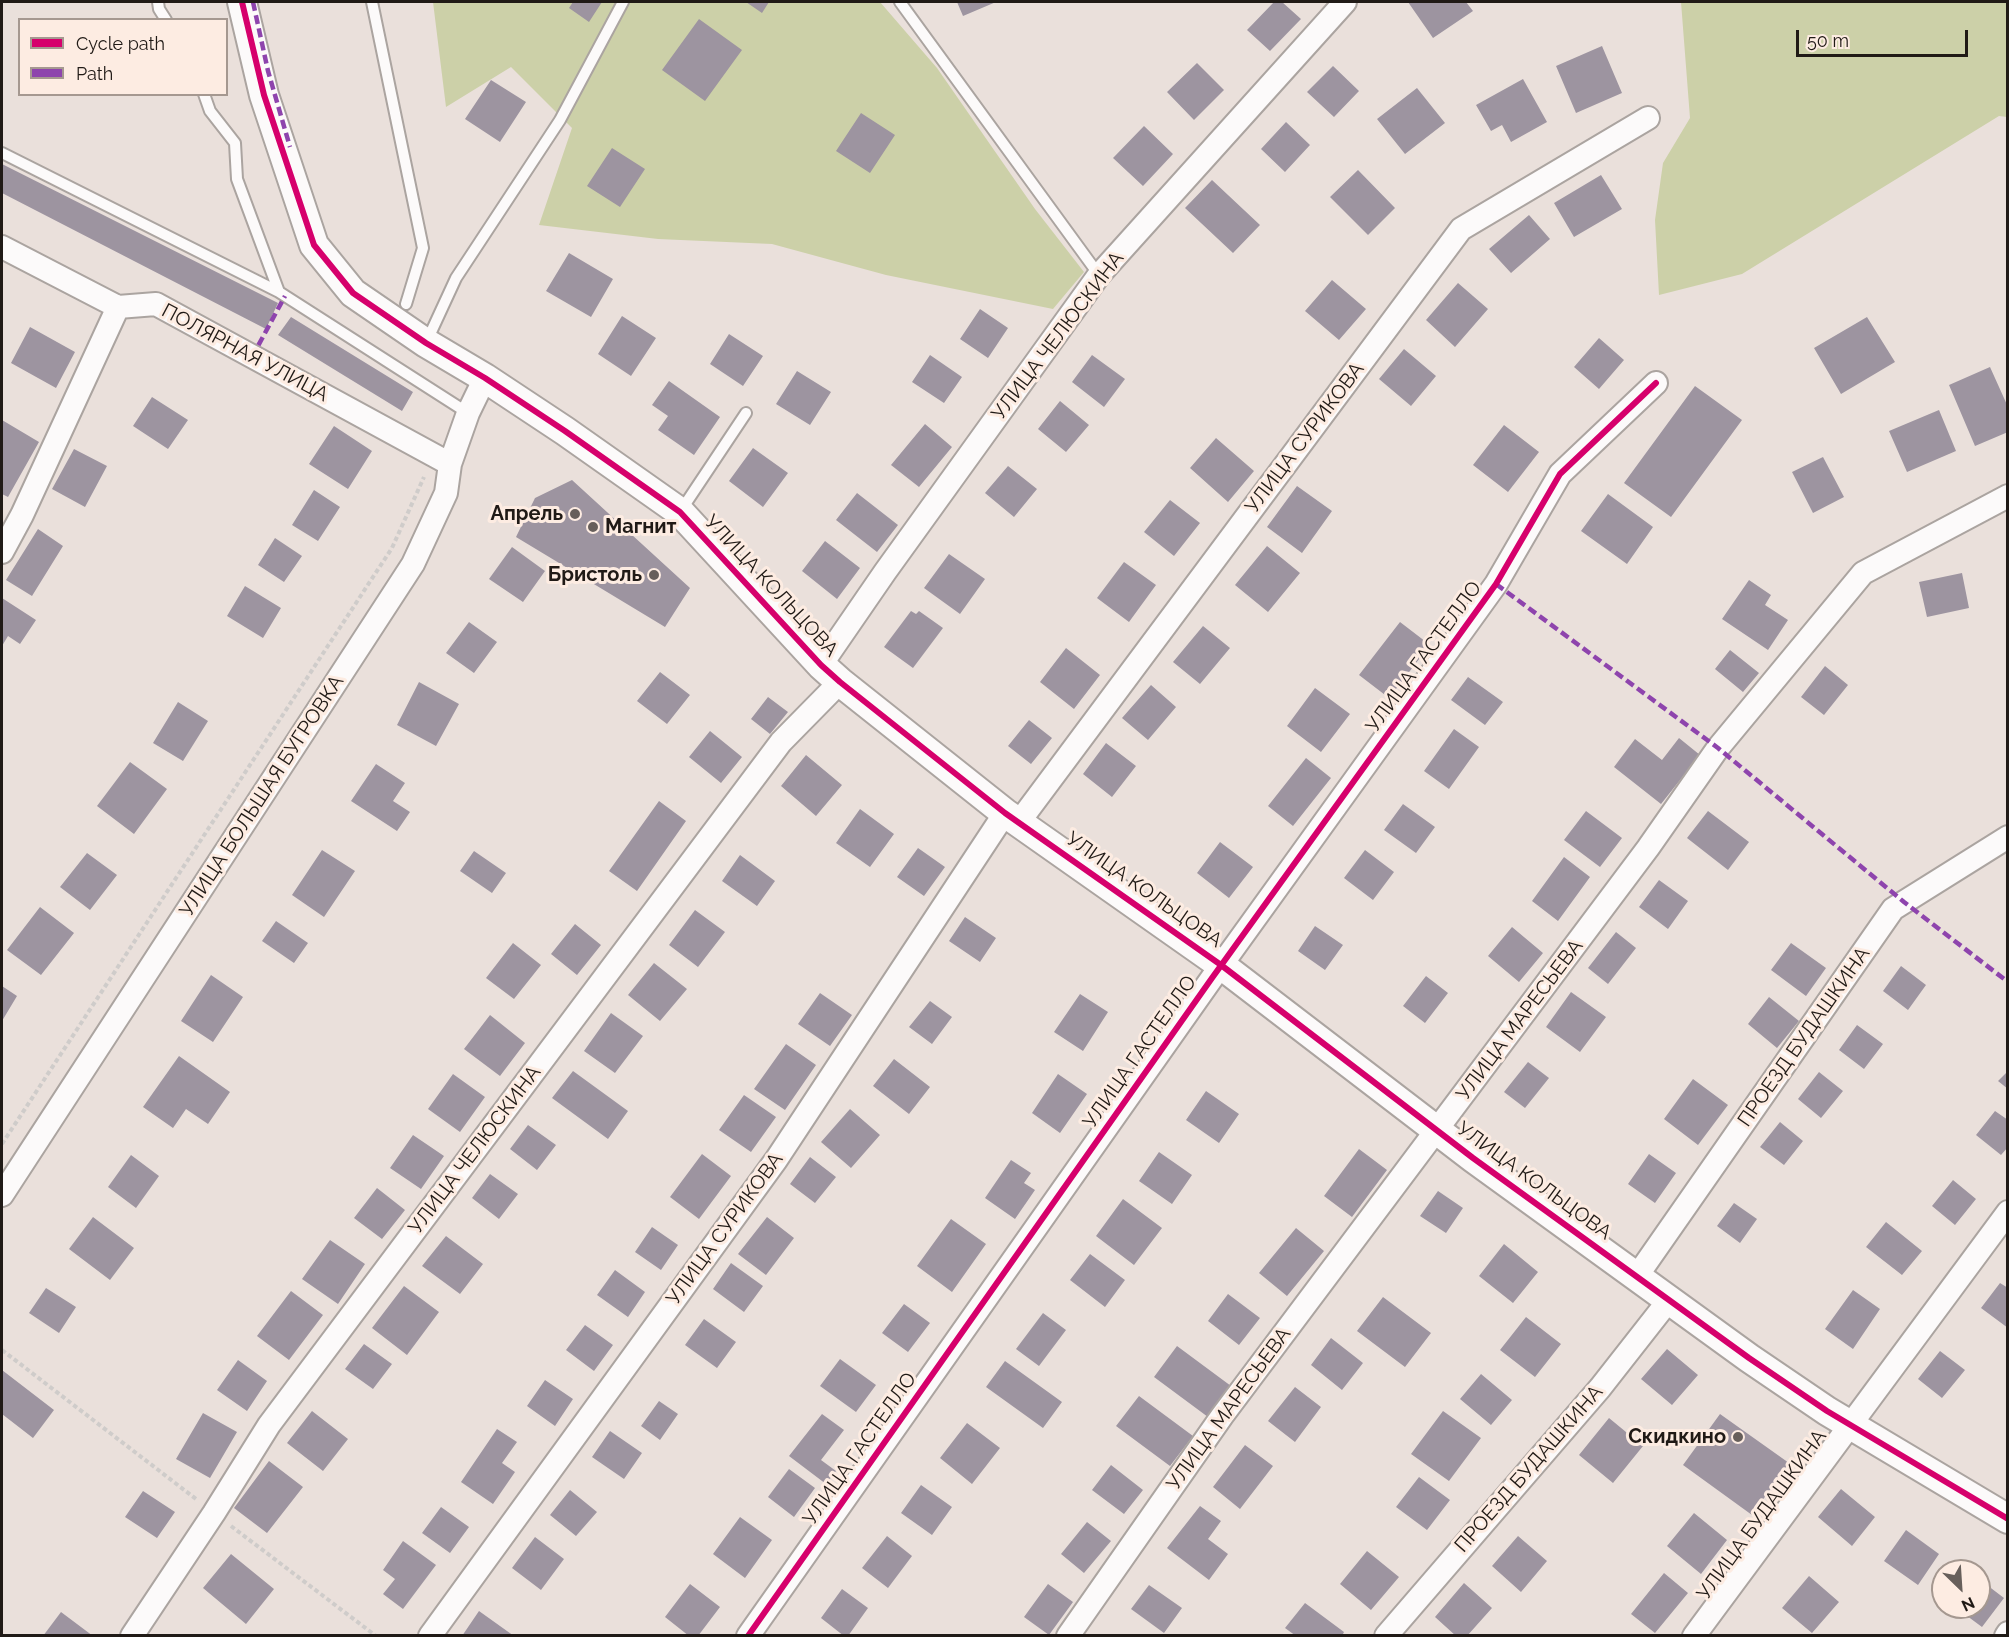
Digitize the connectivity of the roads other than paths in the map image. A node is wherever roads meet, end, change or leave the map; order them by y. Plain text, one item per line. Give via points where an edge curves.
1 (158, 2) edge
2 (242, 2) edge
3 (372, 2) edge
4 (623, 2) edge
5 (900, 2) edge
6 (1346, 2) edge
7 (165, 18) edge
8 (205, 96) edge
9 (1648, 118) dead end
10 (2, 153) edge
11 (2, 247) edge
12 (1099, 275) junction
13 (279, 292) junction
14 (406, 304) dead end
15 (118, 307) junction
16 (426, 343) junction
17 (486, 378) junction
18 (1656, 383) dead end
19 (468, 413) junction
20 (746, 413) dead end
21 (450, 464) junction
22 (2007, 496) edge
23 (680, 513) junction
24 (2, 552) edge
25 (830, 673) junction
26 (1012, 818) junction
27 (2007, 837) edge
28 (1221, 965) junction
29 (1437, 1130) junction
30 (2, 1195) edge
31 (2007, 1212) edge
32 (1637, 1276) junction
33 (1669, 1300) junction
34 (1849, 1425) junction
35 (2007, 1519) edge
36 (132, 1635) edge
37 (430, 1635) edge
38 (748, 1635) edge
39 (1068, 1635) edge
40 (1386, 1635) edge
41 (1694, 1635) edge

1 - 7 lane
2 - 16 street, УЛИЦА КОЛЬЦОВА via 264,95 314,245 353,293
3 - 14 lane via 423,248
4 - 16 lane via 560,120 456,278
5 - 12 lane
6 - 12 street, УЛИЦА ЧЕЛЮСКИНА
8 - 13 lane via 210,111 235,143 237,179
9 - 26 street, УЛИЦА СУРИКОВА via 1461,229
10 - 13 lane
11 - 15 street
12 - 25 street, УЛИЦА ЧЕЛЮСКИНА via 885,572
13 - 19 lane
15 - 21 street, ПОЛЯРНАЯ УЛИЦА via 156,304
15 - 24 street
16 - 17 street, УЛИЦА КОЛЬЦОВА
17 - 19 street, УЛИЦА БОЛЬШАЯ БУГРОВКА
17 - 23 street, УЛИЦА КОЛЬЦОВА
18 - 28 street, УЛИЦА ГАСТЕЛЛО via 1560,474 1496,584
19 - 21 street, УЛИЦА БОЛЬШАЯ БУГРОВКА
20 - 23 lane
21 - 30 street, УЛИЦА БОЛЬШАЯ БУГРОВКА via 446,493 413,564
22 - 29 street, УЛИЦА МАРЕСЬЕВА via 1863,573 1718,748
23 - 25 street, УЛИЦА КОЛЬЦОВА
25 - 26 street, УЛИЦА КОЛЬЦОВА
25 - 36 street, УЛИЦА ЧЕЛЮСКИНА via 269,1425
26 - 28 street, УЛИЦА КОЛЬЦОВА
26 - 37 street, УЛИЦА СУРИКОВА via 776,1160
27 - 32 street, ПРОЕЗД БУДАШКИНА via 1893,909
28 - 29 street, УЛИЦА КОЛЬЦОВА
28 - 38 street, УЛИЦА ГАСТЕЛЛО
29 - 32 street, УЛИЦА КОЛЬЦОВА
29 - 39 street, УЛИЦА МАРЕСЬЕВА via 1222,1416
31 - 34 street, УЛИЦА БУДАШКИНА
32 - 33 street, УЛИЦА КОЛЬЦОВА
33 - 34 street, УЛИЦА КОЛЬЦОВА
33 - 40 street, ПРОЕЗД БУДАШКИНА via 1600,1388
34 - 35 street, УЛИЦА КОЛЬЦОВА
34 - 41 street, УЛИЦА БУДАШКИНА

